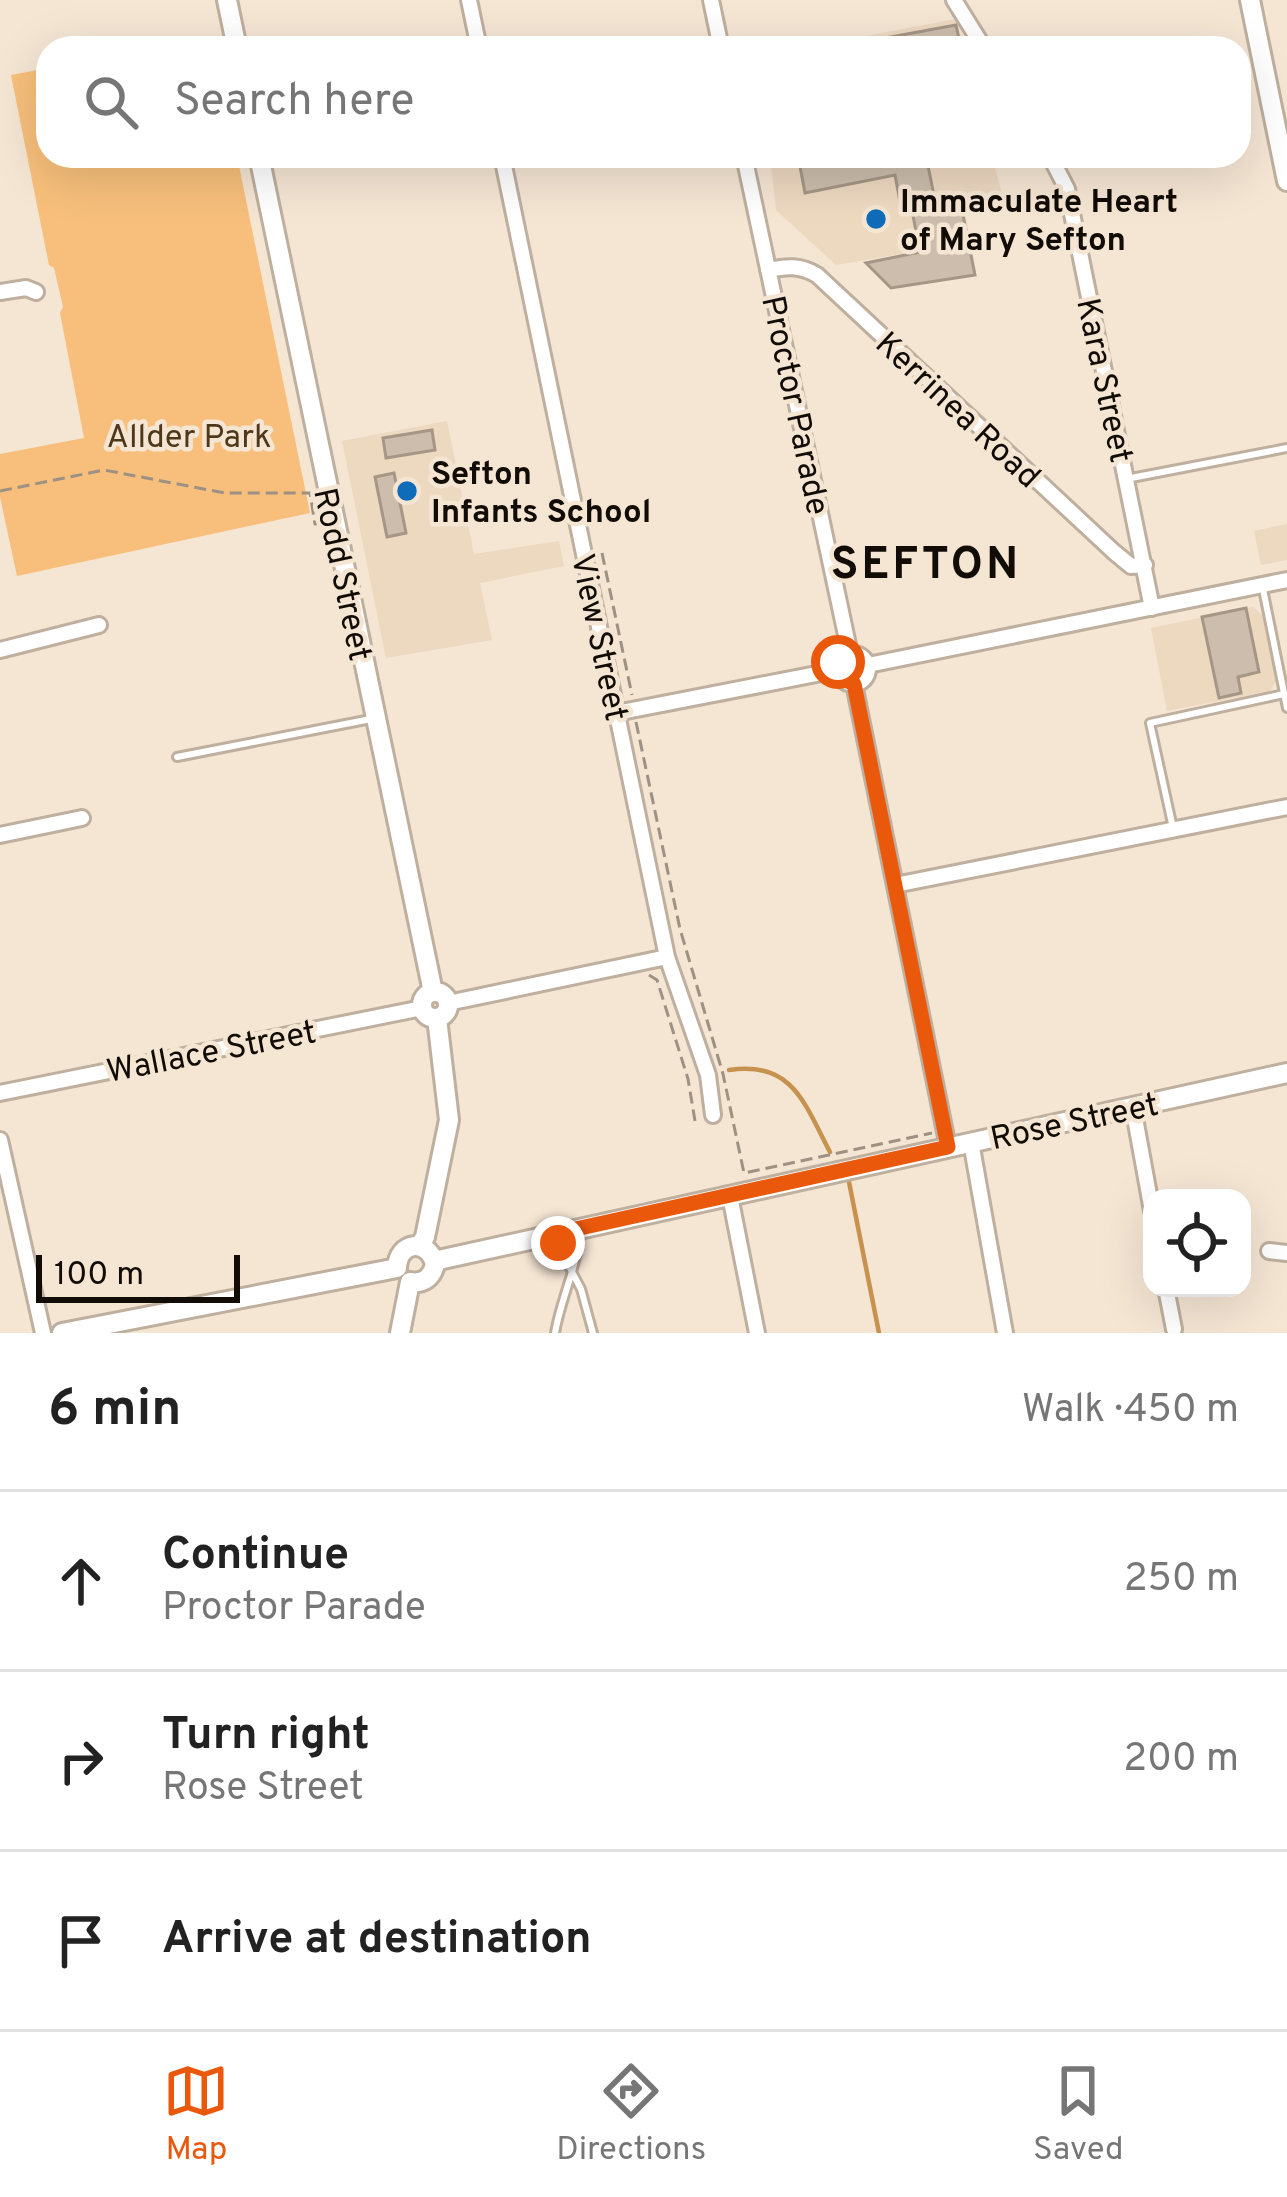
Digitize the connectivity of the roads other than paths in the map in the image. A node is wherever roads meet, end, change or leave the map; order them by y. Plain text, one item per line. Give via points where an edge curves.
1 (227, 0) edge
2 (469, 0) edge
3 (711, 0) edge
4 (954, 0) edge
5 (1250, 0) edge
6 (234, 36) edge
7 (476, 36) edge
8 (719, 36) edge
9 (976, 36) edge
10 (261, 168) edge
11 (504, 168) edge
12 (747, 168) edge
13 (1056, 168) edge
14 (1287, 181) edge
15 (768, 271) junction
16 (0, 292) edge
17 (36, 292) dead end
18 (1287, 448) edge
19 (1126, 479) junction
20 (1144, 565) junction
21 (1287, 580) edge
22 (1262, 585) junction
23 (1152, 608) junction
24 (99, 625) dead end
25 (0, 650) edge
26 (850, 654) junction
27 (868, 665) junction
28 (837, 670) junction
29 (854, 684) junction
30 (1284, 694) junction
31 (1287, 708) edge
32 (616, 712) junction
33 (375, 718) junction
34 (177, 757) dead end
35 (1287, 807) edge
36 (82, 818) dead end
37 (1174, 831) junction
38 (0, 835) edge
39 (896, 885) junction
40 (667, 957) junction
41 (435, 1005) junction
42 (1287, 1072) edge
43 (0, 1093) edge
44 (1133, 1107) junction
45 (713, 1115) dead end
46 (0, 1140) edge
47 (941, 1140) junction
48 (970, 1142) junction
49 (1148, 1189) edge
50 (730, 1196) junction
51 (579, 1228) junction
52 (553, 1234) junction
53 (420, 1245) junction
54 (1269, 1251) dead end
55 (1287, 1253) edge
56 (434, 1262) junction
57 (574, 1274) junction
58 (404, 1275) junction
59 (1168, 1297) edge
60 (1174, 1329) dead end
61 (43, 1333) edge
62 (62, 1333) edge
63 (400, 1333) edge
64 (555, 1333) edge
65 (593, 1333) edge
66 (757, 1333) edge
67 (1005, 1333) edge

1 - 6 street
2 - 7 street
3 - 8 street
4 - 9 street
5 - 14 street
10 - 33 street, Rodd Street
11 - 32 street, View Street
12 - 15 street, Proctor Parade
13 - 19 street, Kara Street
15 - 20 street, Kerrinea Road via 804,267 817,275 1089,530 1131,566
15 - 26 street, Proctor Parade
16 - 17 street
18 - 19 lane
19 - 20 street, Kara Street
20 - 23 street, Kara Street
21 - 22 street
22 - 23 street
22 - 30 lane
23 - 27 street
24 - 25 street
26 - 27 street
26 - 28 street
27 - 29 street
28 - 29 street
28 - 32 street
29 - 39 street
30 - 31 lane
30 - 37 lane via 1150,723
32 - 40 street, View Street
33 - 34 lane
33 - 41 street, Rodd Street
35 - 37 street
36 - 38 street
37 - 39 street
39 - 47 street
40 - 41 street, Wallace Street
40 - 45 street, View Street via 708,1075
41 - 43 street, Wallace Street
41 - 53 street, Rodd Street via 449,1120
42 - 44 street, Rose Street
44 - 48 street, Rose Street
44 - 49 street
46 - 61 street
47 - 48 street, Rose Street
47 - 50 street, Rose Street
48 - 67 street
50 - 51 street, Rose Street
50 - 66 street
51 - 52 street, Rose Street
51 - 57 lane
52 - 56 street, Rose Street
52 - 57 lane
53 - 56 street
53 - 58 street via 402,1250
54 - 55 street
56 - 58 street via 427,1280
57 - 64 lane
57 - 65 lane
58 - 62 street
58 - 63 street
59 - 60 street

